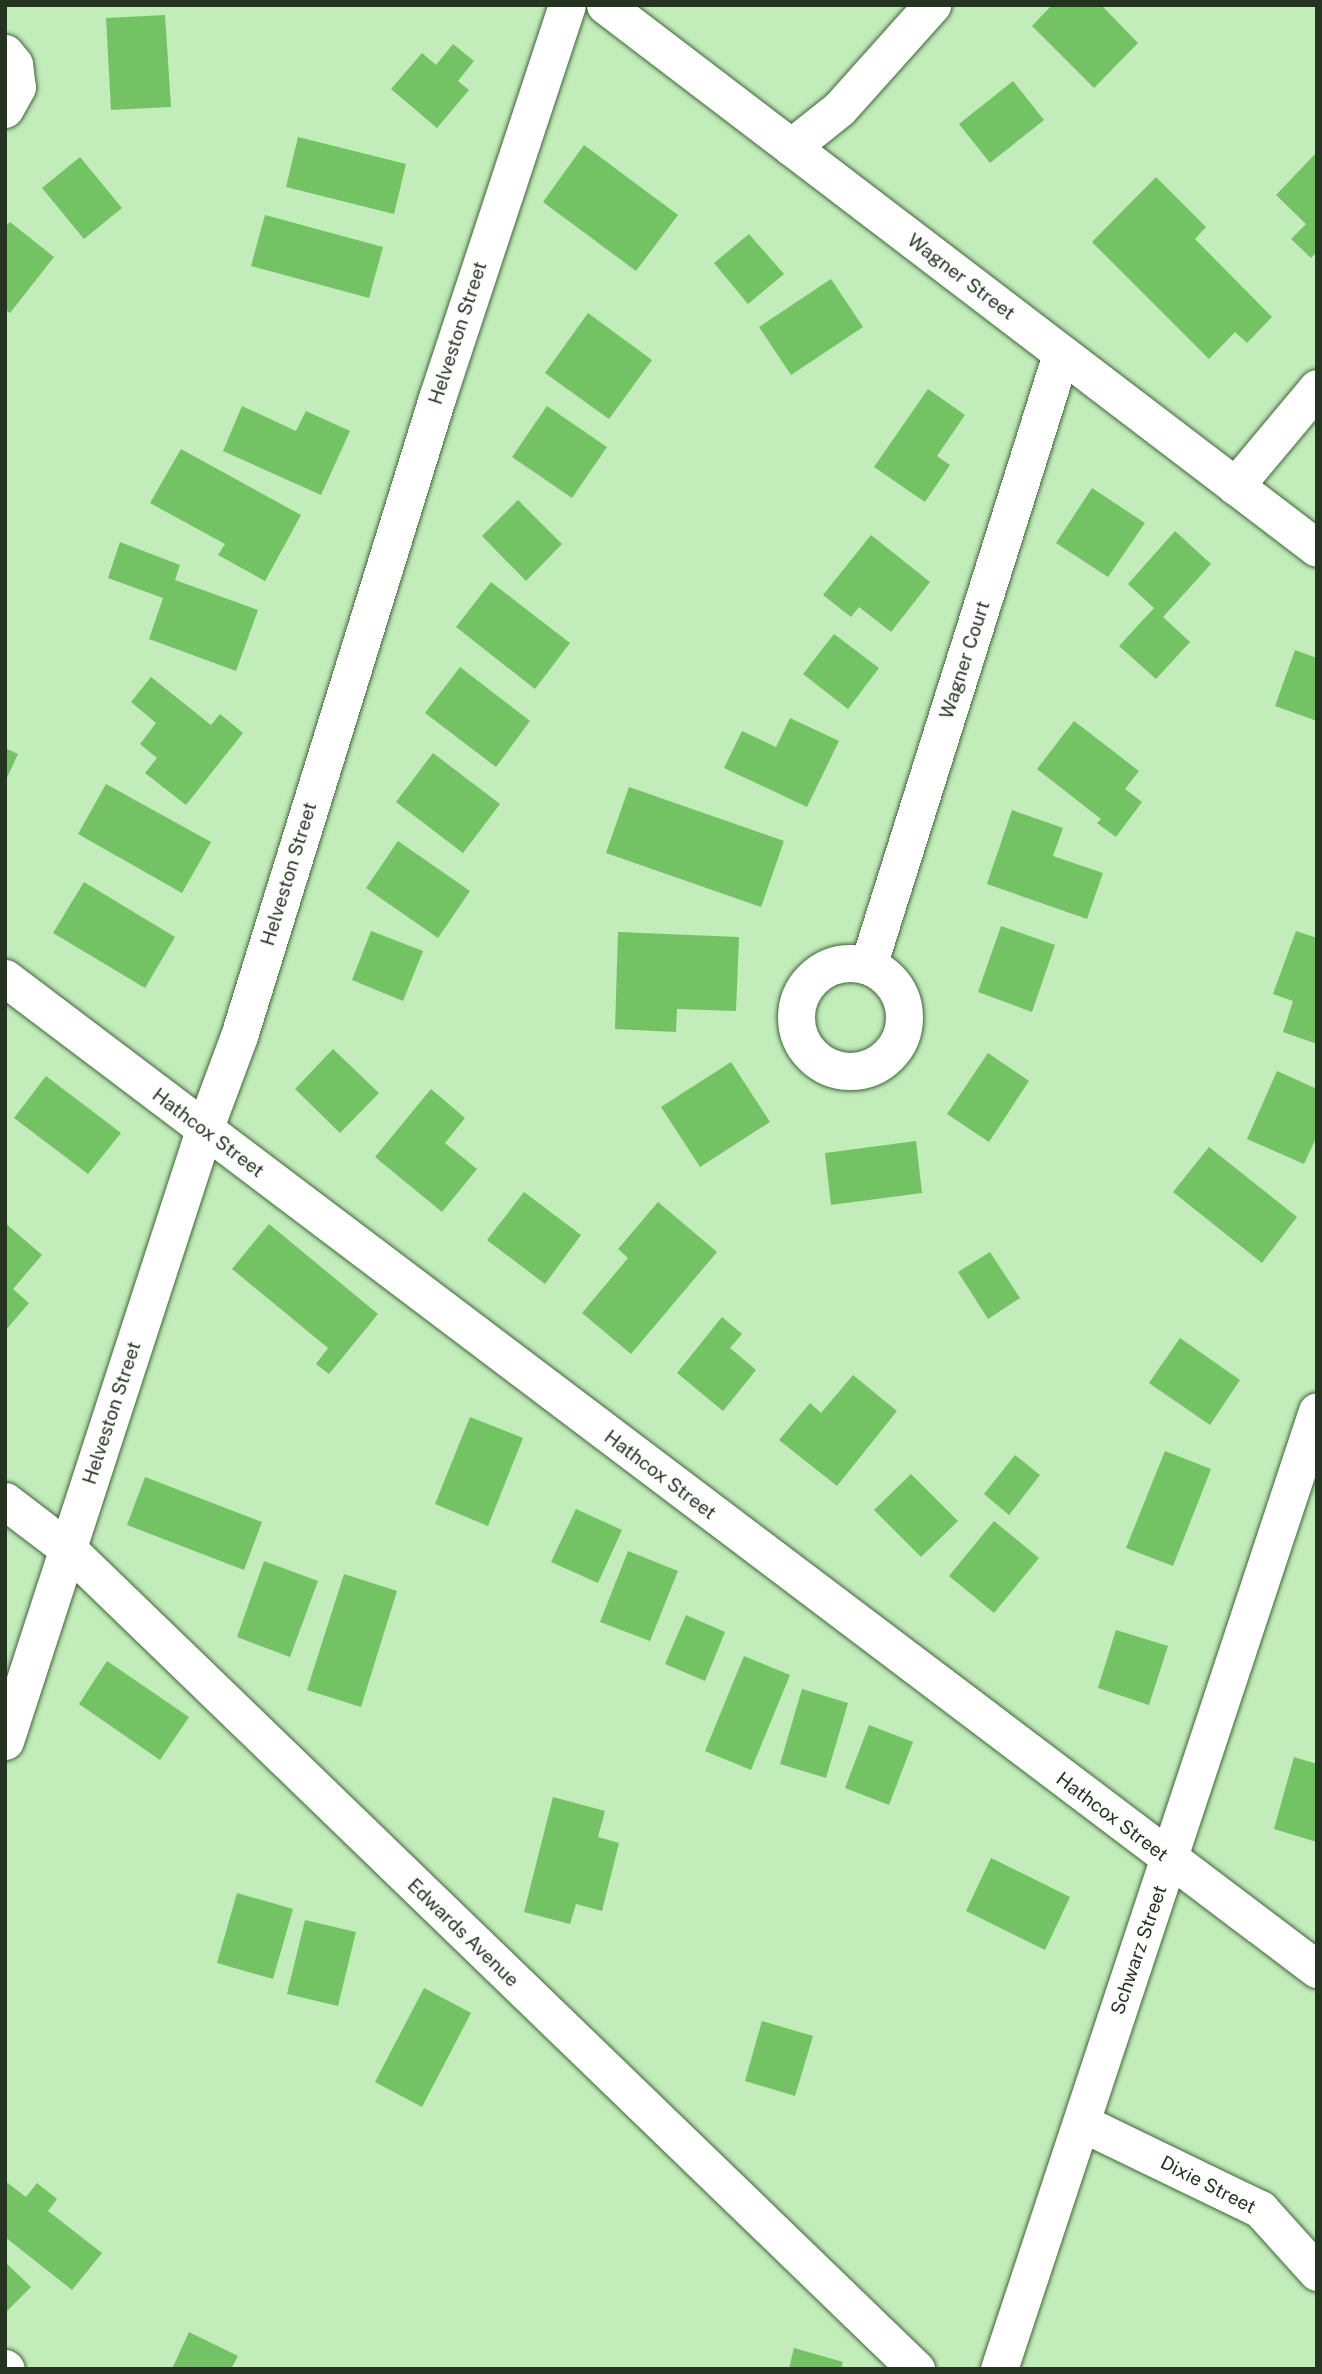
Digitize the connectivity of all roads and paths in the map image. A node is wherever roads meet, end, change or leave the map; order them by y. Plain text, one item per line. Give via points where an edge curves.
1 (567, 5) edge
2 (605, 5) edge
3 (932, 5) edge
4 (5, 53) edge
5 (5, 109) edge
6 (791, 147) junction
7 (1062, 354) junction
8 (1317, 388) edge
9 (1235, 486) junction
10 (1317, 548) edge
11 (868, 966) dead end
12 (5, 978) edge
13 (204, 1130) junction
14 (1317, 1410) edge
15 (5, 1501) edge
16 (68, 1549) junction
17 (5, 1741) edge
18 (1169, 1861) junction
19 (1317, 1969) edge
20 (1082, 2123) junction
21 (1317, 2272) edge
22 (916, 2369) edge
23 (999, 2369) edge

1 - 13 street, Helveston Street via 437,398 239,1036
2 - 6 street, Wagner Street
3 - 6 street via 839,109
4 - 5 street via 14,64 17,88
6 - 7 street, Wagner Street
7 - 9 street, Wagner Street
7 - 11 street, Wagner Court
8 - 9 street
9 - 10 street, Wagner Street
12 - 13 street, Hathcox Street
13 - 16 street, Helveston Street
13 - 18 street, Hathcox Street
14 - 18 street, Schwarz Street
15 - 16 street, Edwards Avenue
16 - 17 street, Helveston Street
16 - 22 street, Edwards Avenue
18 - 19 street, Hathcox Street
18 - 20 street, Schwarz Street
20 - 21 street, Dixie Street via 1260,2209
20 - 23 street, Schwarz Street

